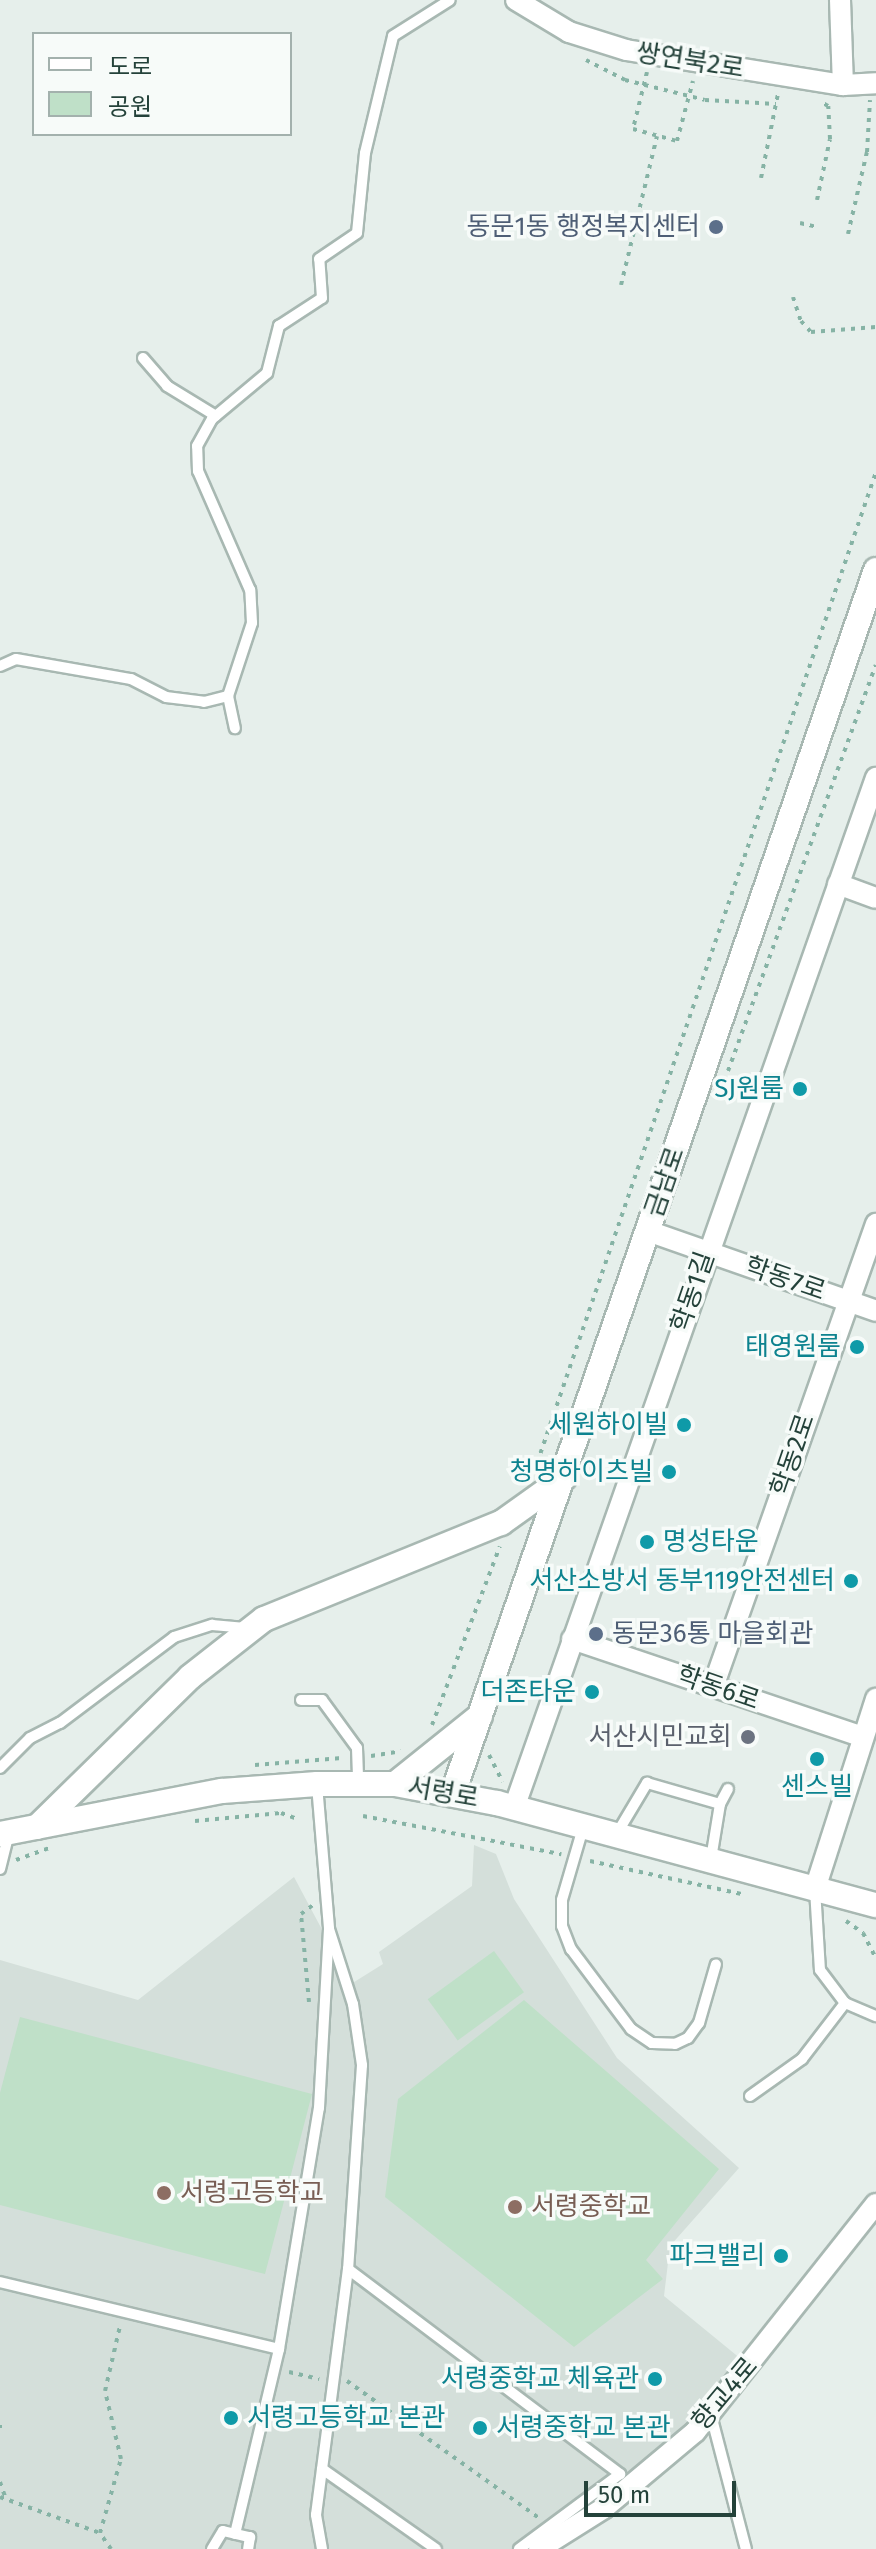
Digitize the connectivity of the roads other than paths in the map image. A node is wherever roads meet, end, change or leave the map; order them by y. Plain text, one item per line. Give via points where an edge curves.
1 (450, 0) edge
2 (516, 0) edge
3 (840, 0) edge
4 (876, 83) edge
5 (843, 85) junction
6 (143, 358) dead end
7 (216, 416) junction
8 (876, 570) edge
9 (0, 666) edge
10 (228, 696) junction
11 (235, 728) dead end
12 (876, 778) edge
13 (838, 884) junction
14 (876, 898) edge
15 (876, 1224) edge
16 (648, 1231) junction
17 (707, 1252) junction
18 (847, 1301) junction
19 (876, 1311) edge
20 (564, 1478) junction
21 (250, 1629) junction
22 (572, 1639) junction
23 (713, 1687) junction
24 (876, 1699) edge
25 (301, 1700) dead end
26 (482, 1714) junction
27 (869, 1729) edge
28 (0, 1768) edge
29 (358, 1783) junction
30 (317, 1784) junction
31 (395, 1784) junction
32 (728, 1789) dead end
33 (453, 1793) junction
34 (720, 1804) junction
35 (514, 1808) junction
36 (584, 1826) junction
37 (37, 1827) junction
38 (5, 1833) edge
39 (616, 1835) junction
40 (711, 1860) junction
41 (1, 1866) edge
42 (815, 1899) junction
43 (876, 1905) edge
44 (329, 1929) junction
45 (716, 1964) dead end
46 (845, 2003) junction
47 (876, 2016) edge
48 (750, 2096) dead end
49 (876, 2204) edge
50 (348, 2269) junction
51 (0, 2282) edge
52 (279, 2349) junction
53 (711, 2415) junction
54 (322, 2469) junction
55 (235, 2534) junction
56 (212, 2549) edge
57 (248, 2549) edge
58 (322, 2549) edge
59 (436, 2549) edge
60 (519, 2549) edge
61 (539, 2549) edge
62 (746, 2549) edge

1 - 7 lane via 393,36 365,153 357,233 319,259 322,298 279,326 267,373
2 - 5 street, 쌍연북2로 via 553,25 606,45
3 - 5 street
4 - 5 street, 쌍연북2로
6 - 7 lane via 167,386
7 - 10 lane via 197,446 198,471 250,590 252,623
8 - 16 street, 금남로
9 - 10 lane via 16,659 131,679 166,697 204,702
10 - 11 lane
12 - 13 street, 학동1길
13 - 14 street
13 - 17 street, 학동1길
15 - 18 street, 학동2로
16 - 17 street, 학동7로
16 - 20 street, 금남로
17 - 18 street, 학동7로
17 - 22 street, 학동1길
18 - 19 street, 학동7로
18 - 23 street, 학동2로
20 - 21 street via 501,1523 302,1600
20 - 26 street, 금남로
21 - 28 lane via 212,1625 174,1637 60,1723 30,1738
21 - 37 street via 190,1677
22 - 23 street, 학동6로
22 - 35 street, 학동1길
23 - 27 street, 학동6로
24 - 27 street
25 - 29 lane via 322,1700 357,1748
26 - 31 street
26 - 33 street, 금남로
27 - 42 street
29 - 30 street, 서령로
29 - 31 street, 서령로
30 - 37 street, 서령로 via 157,1801
30 - 44 lane
31 - 33 street, 서령로
32 - 34 lane
33 - 35 street, 서령로
34 - 39 lane via 647,1783
34 - 40 lane
35 - 36 street, 서령로
36 - 39 street, 서령로
36 - 45 lane via 561,1907 565,1937 637,2035 666,2045 693,2034
37 - 38 street, 서령로
38 - 41 lane
39 - 40 street, 서령로
40 - 42 street, 서령로
42 - 43 street, 서령로
42 - 46 lane via 820,1970
44 - 50 lane via 353,2004 364,2087
44 - 52 lane via 319,2108
46 - 47 lane
46 - 48 lane via 802,2059
49 - 53 street, 향교4로
50 - 54 lane
50 - 60 lane via 620,2474
51 - 52 lane
52 - 55 lane
53 - 61 street, 향교4로 via 646,2476
53 - 62 lane
54 - 58 lane via 316,2515
54 - 59 lane
55 - 56 lane via 223,2531
55 - 57 lane via 250,2537

